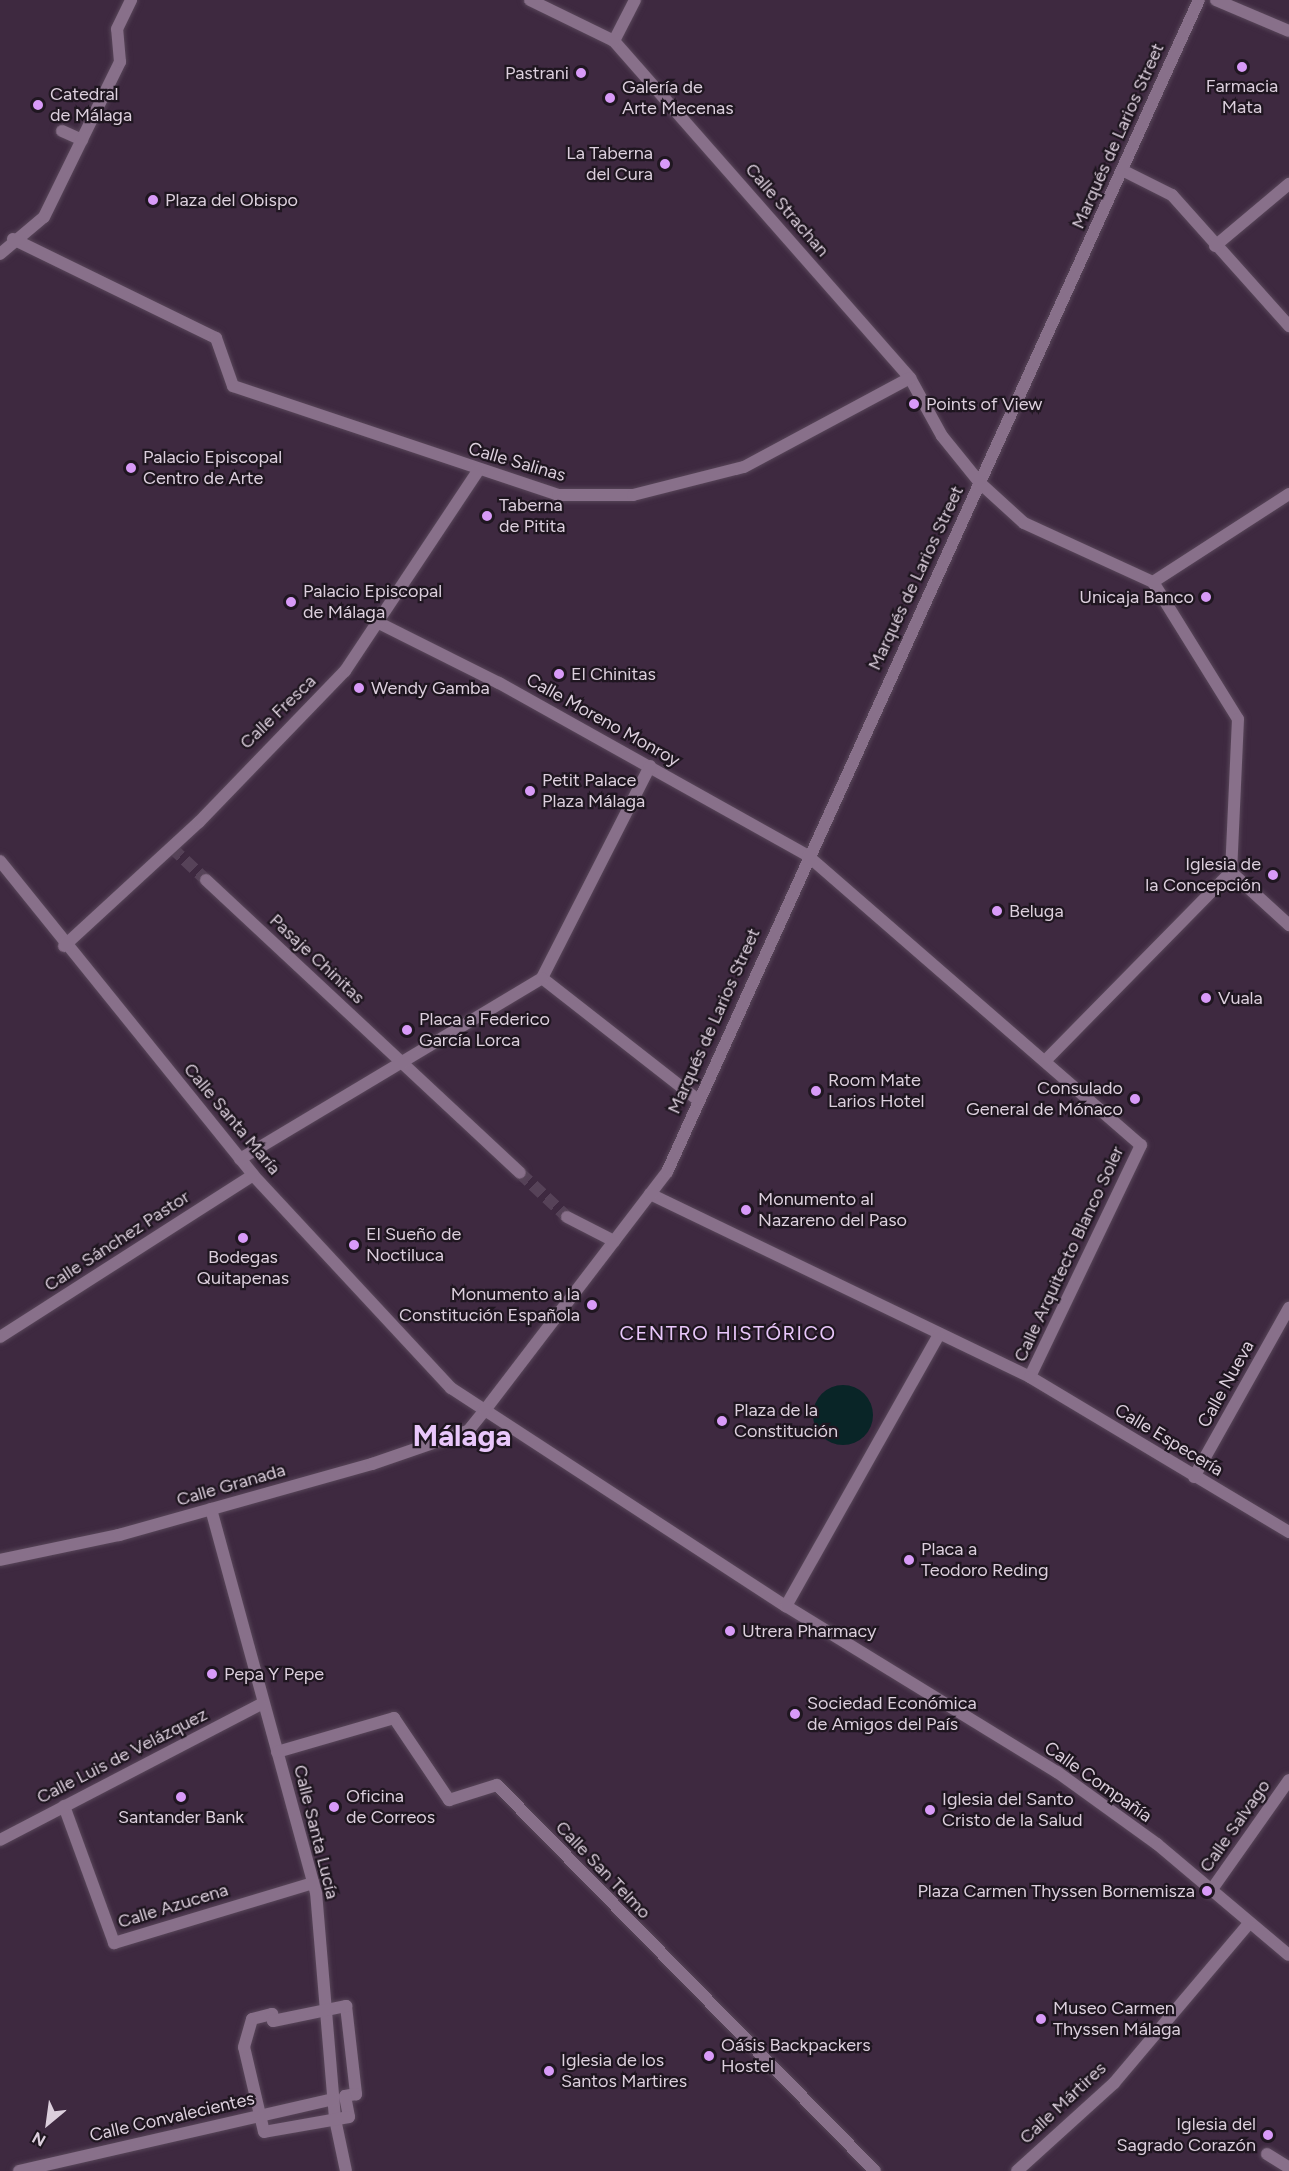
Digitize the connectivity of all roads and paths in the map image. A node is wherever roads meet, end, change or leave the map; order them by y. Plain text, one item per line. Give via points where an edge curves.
1 (131, 0) edge
2 (530, 0) edge
3 (635, 0) edge
4 (1199, 0) edge
5 (1216, 0) edge
6 (1289, 30) edge
7 (614, 41) junction
8 (62, 131) dead end
9 (82, 140) junction
10 (1122, 170) junction
11 (1289, 184) edge
12 (13, 239) junction
13 (1215, 246) junction
14 (0, 254) edge
15 (1289, 326) edge
16 (910, 378) junction
17 (478, 471) junction
18 (980, 483) junction
19 (1289, 494) edge
20 (1153, 582) junction
21 (377, 622) junction
22 (650, 766) junction
23 (808, 856) junction
24 (0, 861) edge
25 (1231, 872) junction
26 (206, 880) tunnel mouth
27 (1289, 925) edge
28 (64, 946) junction
29 (542, 978) junction
30 (1047, 1059) junction
31 (402, 1064) junction
32 (1090, 1096) joint
33 (699, 1100) junction
34 (240, 1159) junction
35 (520, 1173) tunnel mouth
36 (253, 1174) junction
37 (650, 1194) junction
38 (567, 1217) tunnel mouth
39 (614, 1241) junction
40 (1289, 1308) edge
41 (938, 1336) junction
42 (0, 1337) edge
43 (1030, 1377) junction
44 (485, 1410) junction
45 (468, 1431) joint
46 (1194, 1477) junction
47 (211, 1509) junction
48 (1289, 1532) edge
49 (0, 1560) edge
50 (786, 1606) junction
51 (261, 1704) junction
52 (277, 1752) junction
53 (1289, 1780) edge
54 (64, 1806) junction
55 (0, 1840) edge
56 (313, 1883) junction
57 (1210, 1892) junction
58 (1250, 1923) junction
59 (1289, 1955) edge
60 (328, 2010) junction
61 (334, 2099) junction
62 (259, 2115) junction
63 (335, 2119) junction
64 (1267, 2154) dead end
65 (1289, 2168) edge
66 (19, 2171) edge
67 (346, 2171) edge
68 (875, 2171) edge
69 (1017, 2171) edge

1 - 9 street via 117,29 120,62
2 - 7 street, Calle Strachan
3 - 7 street
4 - 10 street, Marqués de Larios Street
5 - 6 street
7 - 16 street, Calle Strachan
8 - 9 street
9 - 12 street via 44,218
10 - 13 street via 1172,195
10 - 18 street, Marqués de Larios Street
11 - 13 street
12 - 14 street
12 - 17 street, Calle Salinas via 216,338 233,387
13 - 15 street
16 - 17 street, Calle Salinas via 744,467 633,495 558,495
16 - 18 street, Calle Strachan via 942,436
17 - 21 street, Calle Fresca
18 - 20 street, Calle Strachan via 1024,523
18 - 23 street, Marqués de Larios Street
19 - 20 street
20 - 25 street via 1238,719
21 - 22 street, Calle Moreno Monroy
21 - 28 street, Calle Fresca via 345,671 287,732
22 - 23 street, Calle Moreno Monroy
22 - 29 street
23 - 30 street, Calle Moreno Monroy
23 - 33 street, Marqués de Larios Street
24 - 28 street, Calle Santa María
25 - 27 street
25 - 30 street
26 - 31 street, Pasaje Chinitas
28 - 34 street, Calle Santa María
29 - 31 street
29 - 33 street
30 - 32 street, Calle Moreno Monroy
31 - 34 street
31 - 35 street, Pasaje Chinitas
32 - 43 street, Calle Arquitecto Blanco Soler via 1141,1145
33 - 37 street, Marqués de Larios Street via 667,1172
34 - 36 street, Calle Santa María
36 - 42 street, Calle Sánchez Pastor
36 - 44 street, Calle Santa María via 451,1388
37 - 39 street, Marqués de Larios Street
37 - 41 street, Calle Especería
38 - 39 street
39 - 44 street, Marqués de Larios Street
40 - 46 street, Calle Nueva
41 - 43 street, Calle Especería
41 - 50 street
43 - 46 street, Calle Especería
44 - 45 street, Marqués de Larios Street
44 - 50 street, Calle Santa María
45 - 47 street, Calle Granada
46 - 48 street, Calle Especería
47 - 49 street, Calle Granada
47 - 51 street, Calle Santa Lucía
50 - 57 street, Calle Compañía via 1056,1772 1157,1845
51 - 52 street, Calle Santa Lucía
51 - 54 street, Calle Luis de Velázquez
52 - 56 street, Calle Santa Lucía
52 - 68 street, Calle San Telmo via 394,1718 449,1800 498,1785
53 - 57 street, Calle Salvago
54 - 55 street, Calle Luis de Velázquez
54 - 56 street, Calle Azucena via 114,1943
56 - 60 street, Calle Santa Lucía
57 - 58 street, Calle Compañía
58 - 59 street, Calle Compañía
58 - 69 street, Calle Mártires via 1114,2083
60 - 61 street, Calle Santa Lucía
60 - 62 street via 273,2021 272,2014 252,2019 244,2047
60 - 63 street via 346,2006 356,2094 345,2096 349,2117
61 - 62 street, Calle Convalecientes
61 - 63 street, Calle Santa Lucía
62 - 63 street via 264,2132
62 - 66 street, Calle Convalecientes
63 - 67 street, Calle Santa Lucía
64 - 65 street

